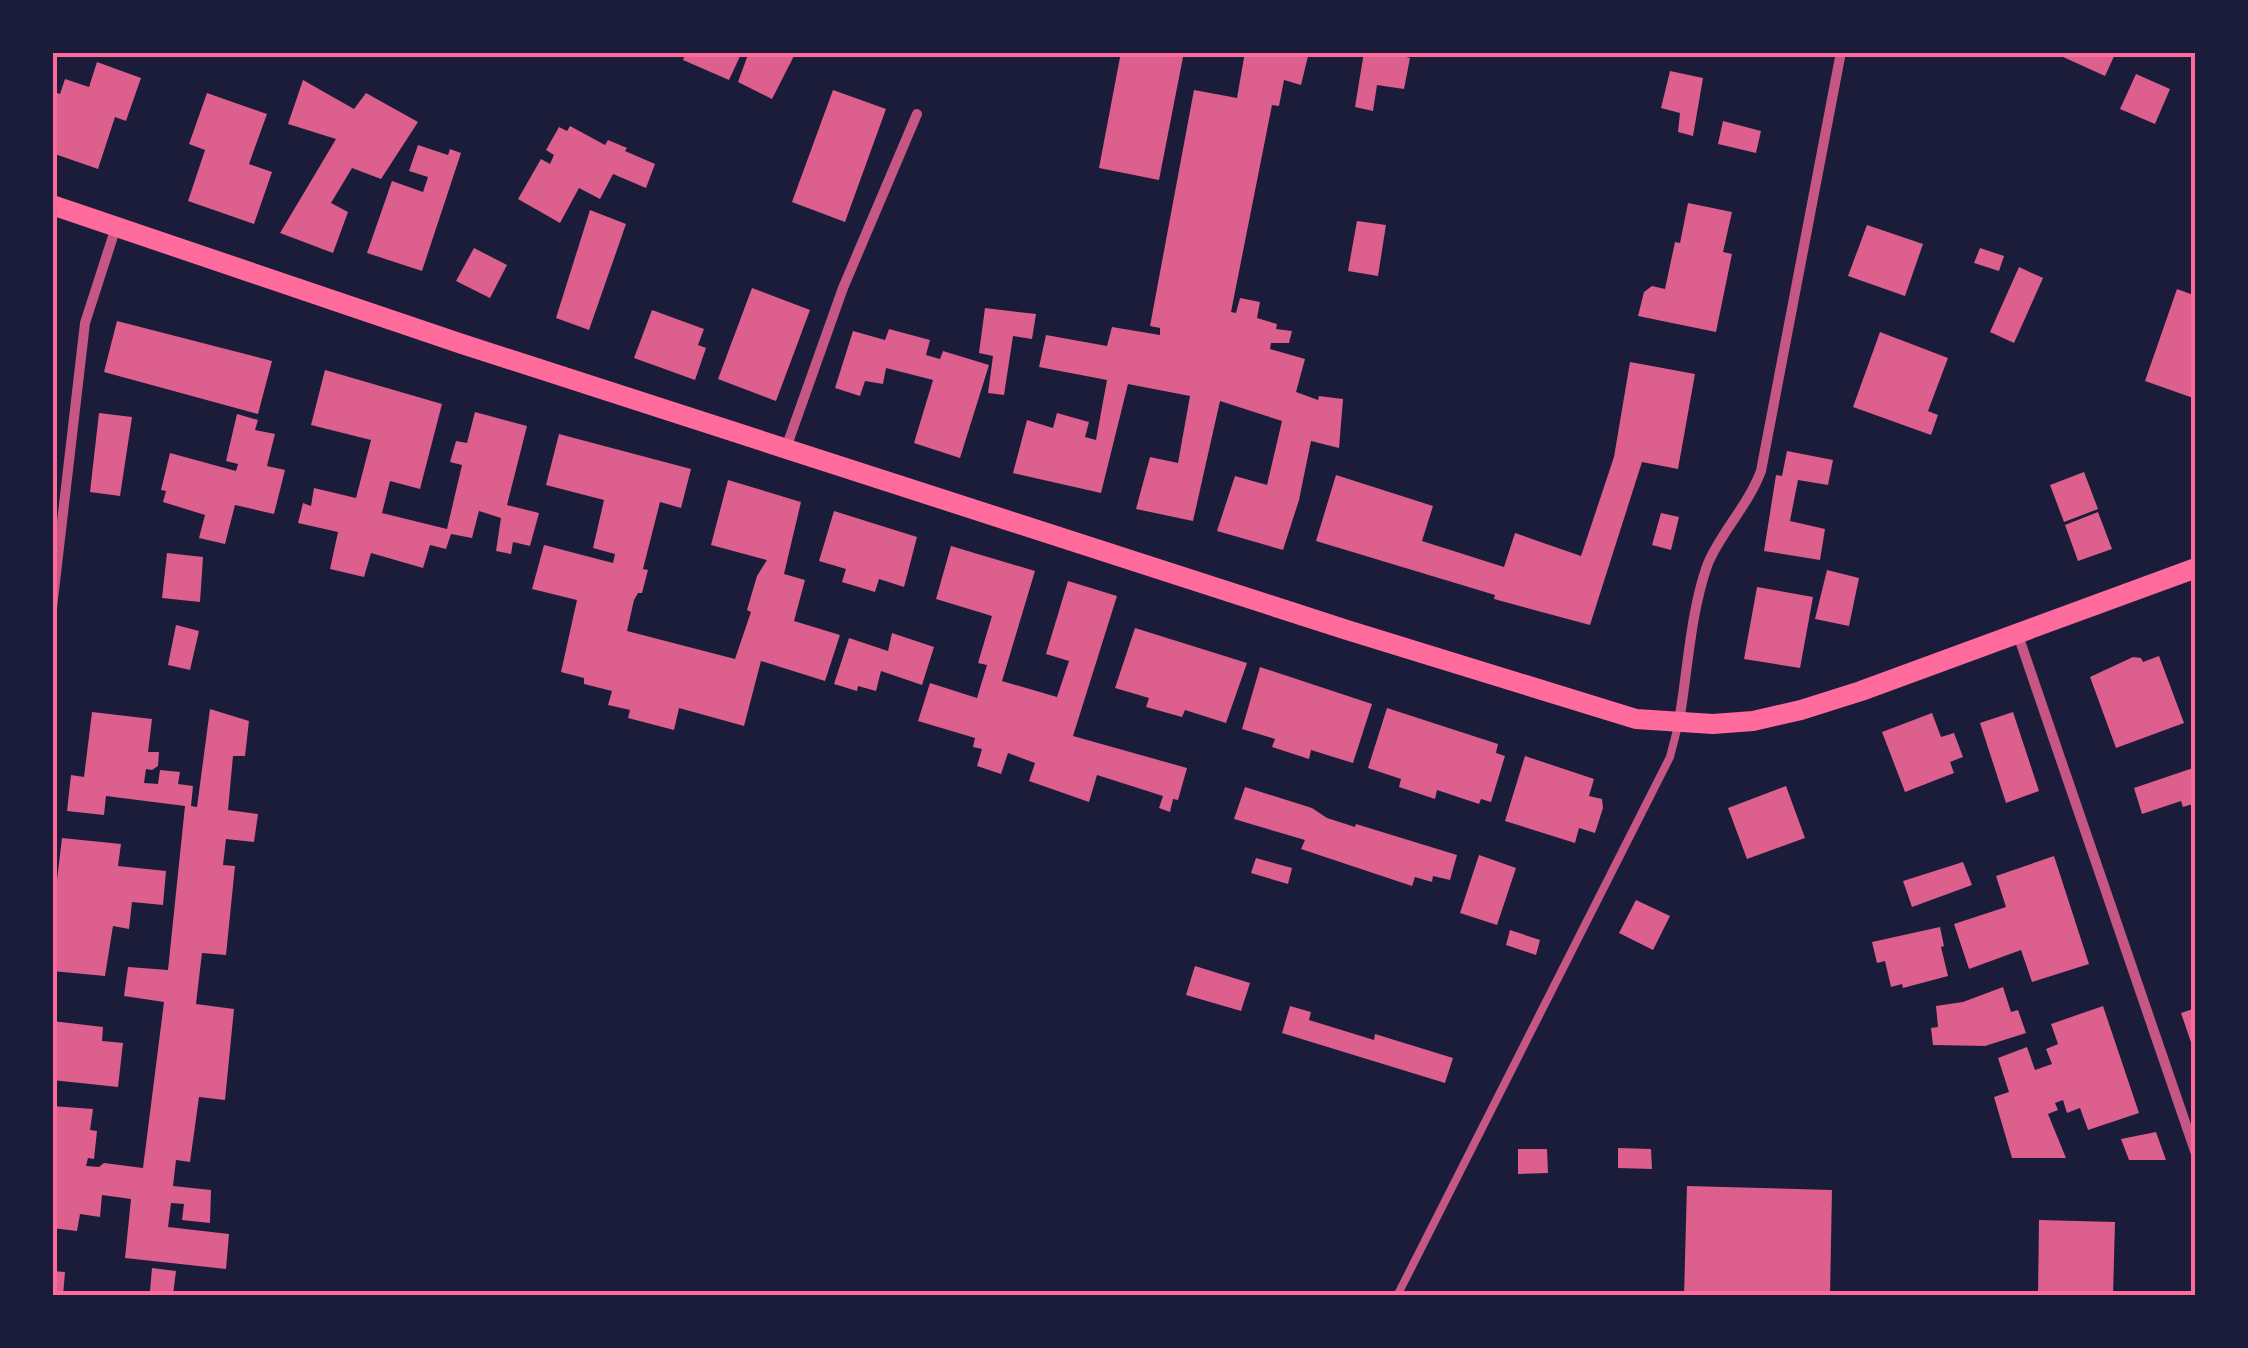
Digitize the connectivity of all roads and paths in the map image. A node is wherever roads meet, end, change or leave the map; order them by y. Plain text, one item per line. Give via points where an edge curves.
1 (1840, 52) edge
2 (918, 114) dead end
3 (52, 205) edge
4 (116, 228) junction
5 (786, 449) junction
6 (56, 533) edge
7 (2196, 568) edge
8 (52, 608) edge
9 (2018, 634) junction
10 (1679, 724) junction
11 (2196, 1154) edge
12 (1397, 1296) edge

1 - 10 street via 1761,471 1708,563
2 - 5 street via 843,288
3 - 4 main road
4 - 5 main road
4 - 6 street via 85,323
5 - 10 main road via 1606,712
6 - 8 street
7 - 9 main road
9 - 10 main road via 1801,710 1753,721
9 - 11 street
10 - 12 lane via 1638,823

